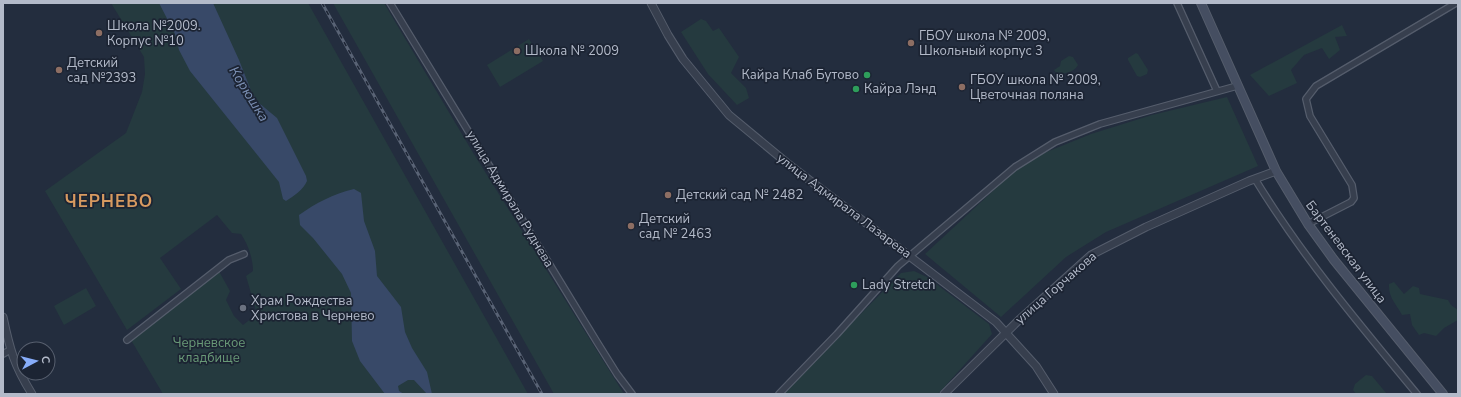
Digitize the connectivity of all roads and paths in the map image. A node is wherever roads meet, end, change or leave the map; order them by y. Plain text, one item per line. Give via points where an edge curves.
1 (390, 3) edge
2 (651, 3) edge
3 (1177, 3) edge
4 (1201, 3) edge
5 (1456, 3) edge
6 (1237, 86) junction
7 (1217, 91) junction
8 (1276, 171) junction
9 (1255, 179) junction
10 (1308, 224) junction
11 (244, 254) dead end
12 (910, 256) junction
13 (3, 317) edge
14 (1006, 332) junction
15 (127, 340) dead end
16 (6, 352) edge
17 (32, 394) edge
18 (632, 394) edge
19 (779, 394) edge
20 (944, 394) edge
21 (1054, 394) edge
22 (1417, 394) edge
23 (1443, 394) edge

1 - 18 street, улица Адмирала Руднева via 596,342
2 - 12 street, улица Адмирала Лазарева via 682,59 729,115 780,158
3 - 7 street
4 - 6 main road, Бартеневская улица
5 - 10 street via 1316,86 1309,94 1306,102 1310,116 1352,185 1354,198 1351,202
6 - 7 street
6 - 8 main road, Бартеневская улица
7 - 12 street via 1100,124 1055,142 1015,167
8 - 9 street, улица Горчакова
8 - 10 main road, Бартеневская улица
9 - 14 street, улица Горчакова via 1146,227 1091,255
9 - 22 street via 1276,215 1314,268
10 - 23 main road, Бартеневская улица via 1334,260
11 - 15 street via 229,260
12 - 14 street, улица Адмирала Лазарева via 967,298
12 - 19 street
13 - 16 street
14 - 20 street, улица Горчакова
14 - 21 street, улица Адмирала Лазарева via 1036,366
16 - 17 street

